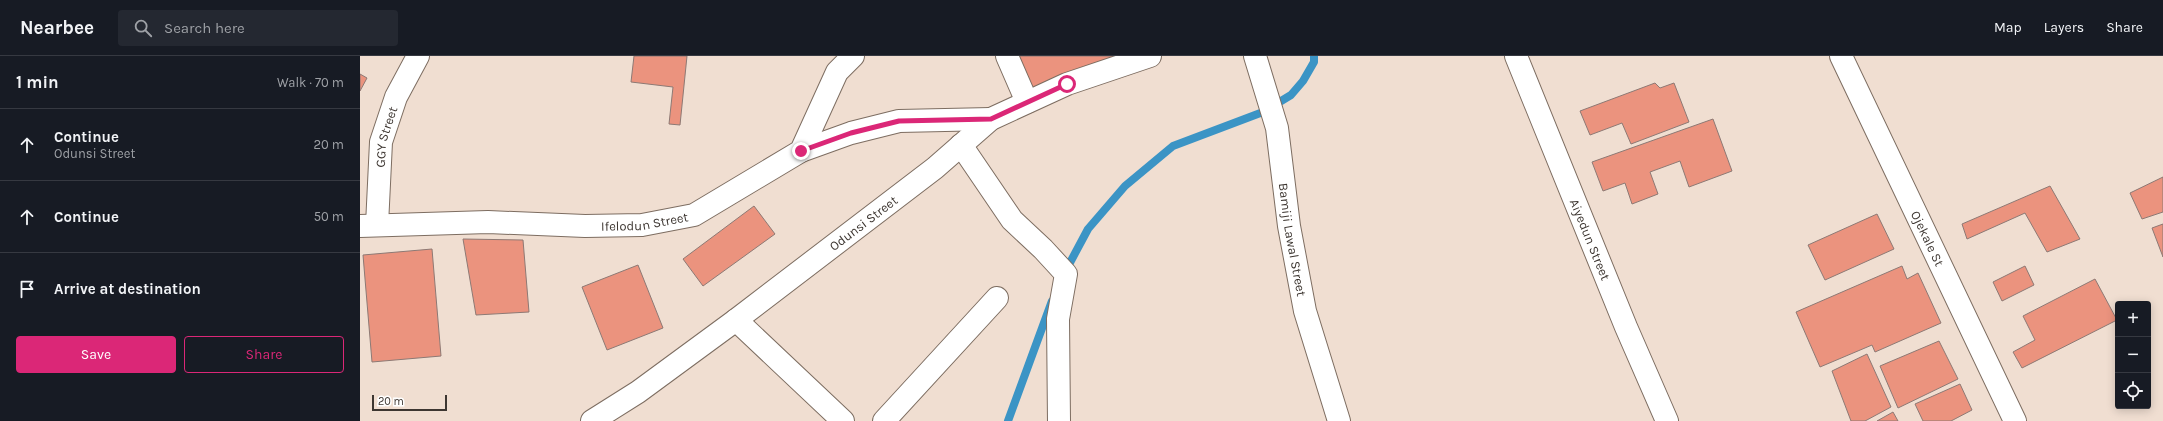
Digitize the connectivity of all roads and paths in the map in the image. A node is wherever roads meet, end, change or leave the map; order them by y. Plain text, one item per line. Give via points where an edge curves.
1 (418, 56) edge
2 (853, 56) edge
3 (1007, 56) edge
4 (1150, 56) edge
5 (1255, 56) edge
6 (1516, 56) edge
7 (1841, 56) edge
8 (1027, 102) junction
9 (991, 119) junction
10 (961, 145) junction
11 (801, 151) junction
12 (369, 225) edge
13 (997, 298) dead end
14 (736, 320) junction
15 (592, 421) edge
16 (843, 421) edge
17 (884, 421) edge
18 (1059, 421) edge
19 (1339, 421) edge
20 (1667, 421) edge
21 (2015, 421) edge

1 - 12 street, GGY Street via 396,97 381,142
2 - 11 street via 837,72
3 - 8 street
4 - 8 street, Odunsi Street via 1067,84
5 - 19 street, Bamiji Lawal Street via 1277,128 1289,226 1305,311
6 - 20 street, Aiyedun Street
7 - 21 street, Ojekale St
8 - 9 street, Odunsi Street
9 - 10 street, Odunsi Street
9 - 11 street, Ifelodun Street via 899,121 851,133
10 - 14 street, Odunsi Street via 935,168
10 - 18 street via 1012,220 1066,274 1058,319
11 - 12 street, Ifelodun Street via 694,214 642,225 585,226 488,222
13 - 17 street
14 - 15 street, Odunsi Street via 638,392
14 - 16 street

